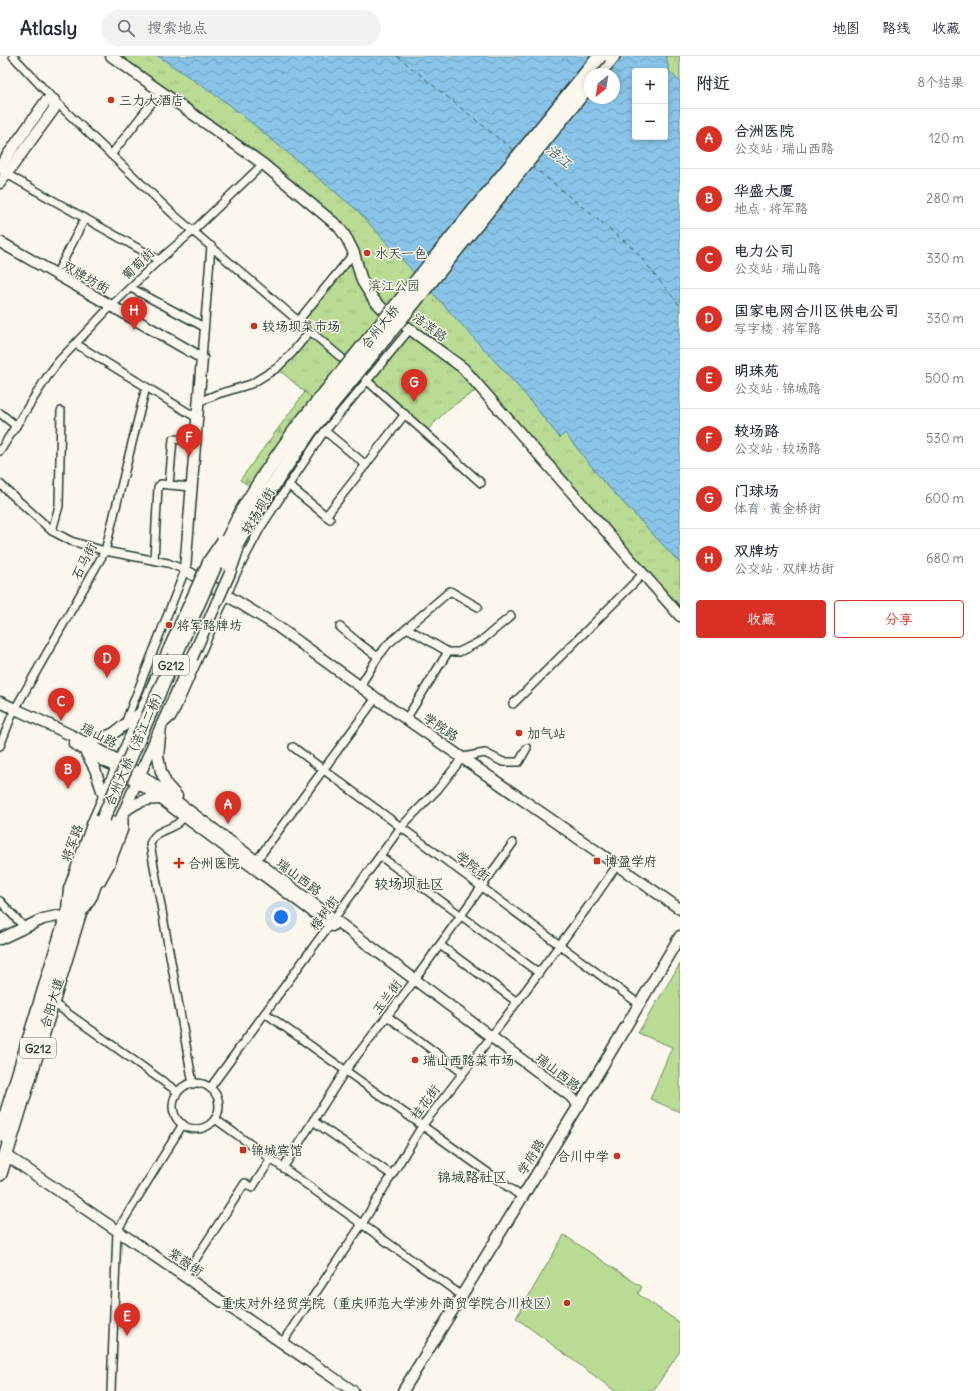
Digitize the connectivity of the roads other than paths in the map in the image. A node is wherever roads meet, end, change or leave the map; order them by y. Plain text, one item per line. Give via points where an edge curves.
1 (14, 56) edge
2 (111, 56) edge
3 (600, 56) edge
4 (613, 56) edge
5 (603, 68) edge
6 (161, 91) junction
7 (584, 91) edge
8 (54, 100) junction
9 (112, 155) junction
10 (263, 164) junction
11 (0, 166) edge
12 (4, 172) edge
13 (0, 183) edge
14 (85, 218) junction
15 (193, 231) junction
16 (0, 242) edge
17 (211, 246) junction
18 (354, 253) junction
19 (159, 260) junction
20 (56, 275) junction
21 (131, 288) junction
22 (111, 306) junction
23 (298, 321) junction
24 (204, 328) junction
25 (410, 329) junction
26 (310, 331) junction
27 (76, 344) junction
28 (202, 358) junction
29 (366, 380) junction
30 (146, 387) junction
31 (198, 402) junction
32 (61, 411) dead end
33 (0, 413) edge
34 (404, 414) junction
35 (197, 418) junction
36 (16, 426) junction
37 (325, 431) junction
38 (195, 441) junction
39 (0, 451) edge
40 (366, 465) junction
41 (481, 483) dead end
42 (0, 484) edge
43 (169, 485) junction
44 (288, 485) junction
45 (192, 487) junction
46 (242, 511) junction
47 (248, 524) junction
48 (52, 531) junction
49 (105, 551) junction
50 (154, 560) junction
51 (185, 570) junction
52 (643, 574) junction
53 (227, 595) junction
54 (478, 607) dead end
55 (511, 616) dead end
56 (680, 616) edge
57 (340, 627) dead end
58 (407, 628) junction
59 (448, 652) junction
60 (378, 657) junction
61 (360, 686) junction
62 (376, 698) junction
63 (0, 702) edge
64 (513, 704) dead end
65 (0, 709) edge
66 (14, 712) junction
67 (140, 713) junction
68 (406, 719) junction
69 (124, 726) junction
70 (161, 726) junction
71 (84, 745) junction
72 (0, 746) edge
73 (292, 746) dead end
74 (527, 748) dead end
75 (463, 757) junction
76 (118, 764) junction
77 (324, 770) junction
78 (138, 778) junction
79 (104, 797) junction
80 (161, 799) junction
81 (124, 812) junction
82 (186, 812) junction
83 (107, 821) junction
84 (401, 828) junction
85 (513, 843) dead end
86 (380, 856) junction
87 (254, 864) junction
88 (617, 865) junction
89 (482, 887) junction
90 (0, 901) edge
91 (680, 909) edge
92 (461, 916) junction
93 (71, 921) junction
94 (332, 922) junction
95 (24, 927) junction
96 (680, 936) edge
97 (0, 939) edge
98 (440, 945) junction
99 (559, 945) junction
100 (539, 973) junction
101 (413, 982) junction
102 (52, 1002) junction
103 (517, 1002) junction
104 (639, 1004) junction
105 (265, 1013) junction
106 (387, 1016) junction
107 (489, 1039) junction
108 (345, 1071) junction
109 (462, 1073) junction
110 (193, 1084) junction
111 (210, 1088) junction
112 (178, 1092) junction
113 (579, 1105) junction
114 (215, 1120) junction
115 (313, 1121) junction
116 (183, 1124) junction
117 (422, 1126) junction
118 (0, 1135) edge
119 (6, 1155) junction
120 (271, 1159) junction
121 (283, 1168) junction
122 (0, 1174) edge
123 (392, 1175) junction
124 (522, 1197) junction
125 (362, 1224) junction
126 (117, 1231) junction
127 (184, 1277) junction
128 (461, 1295) junction
129 (282, 1343) junction
130 (112, 1391) edge
131 (353, 1391) edge
132 (403, 1391) edge

1 - 8 street
2 - 6 main road, 涪滨路
3 - 46 highway, 合州大桥 / G212, bridge via 300,425
4 - 5 highway
6 - 9 street
6 - 10 main road, 涪滨路
7 - 47 highway, 合州大桥 / G212, bridge via 310,431
8 - 9 street
8 - 11 main road via 46,101
8 - 12 main road via 54,109
9 - 15 street
10 - 15 street, 葡萄街
10 - 18 main road, 涪滨路 via 339,227
12 - 13 main road
12 - 14 street
14 - 19 street
14 - 20 street
15 - 17 street
15 - 19 street, 葡萄街
16 - 20 main road, 双牌坊街
17 - 23 street
17 - 24 street
18 - 23 street
18 - 25 main road, 涪滨路 via 362,281 374,300
19 - 21 street, 葡萄街
20 - 22 main road, 双牌坊街
21 - 22 street, 葡萄街
21 - 24 street
22 - 27 street, 葡萄街
22 - 28 main road, 双牌坊街
23 - 26 street
24 - 28 street
25 - 29 street, 较场坝街
25 - 52 main road, 涪滨路 via 463,368
26 - 29 street
26 - 31 street via 277,368 251,384
27 - 30 street
27 - 36 street, 葡萄街 via 47,377
28 - 31 main road
29 - 34 street
29 - 37 street, 较场坝街
30 - 35 street
30 - 49 street, 石马街
31 - 35 main road
32 - 48 street via 59,506
33 - 36 street
34 - 40 street
34 - 41 street
35 - 38 main road
36 - 39 street, 葡萄街
37 - 40 street
37 - 44 street, 较场坝街
38 - 43 street via 173,439
38 - 45 main road
40 - 44 street via 328,518
42 - 48 street
43 - 45 street
43 - 50 street via 161,484 158,487
44 - 53 street, 较场坝街 via 260,527
45 - 51 main road
46 - 67 main road, 将军路, bridge via 209,560
46 - 83 highway, 合州大桥（涪江二桥） / G212, bridge via 216,563
47 - 70 main road, bridge via 230,573
47 - 83 highway, 合州大桥（涪江二桥） / G212, bridge via 223,568
48 - 49 street via 71,541
49 - 50 street
49 - 66 street, 石马街
50 - 51 street
51 - 53 main road, 学院路
51 - 69 street
52 - 56 main road, 涪滨路
52 - 64 street
53 - 61 main road, 学院路 via 274,624
53 - 70 street, 较场坝街 via 174,716
54 - 58 street via 450,591
55 - 59 street via 480,641 459,652
57 - 60 street
58 - 59 street
58 - 60 street via 388,644
59 - 68 street
60 - 61 street
61 - 62 main road, 学院路
62 - 68 main road, 学院路
62 - 77 street
63 - 66 main road, 瑞山路
65 - 66 main road, 瑞山路
66 - 71 main road, 瑞山路
66 - 72 street, 石马街
67 - 69 main road
67 - 76 main road, 将军路
68 - 75 main road, 学院路
69 - 71 main road via 114,733
70 - 78 main road
70 - 82 main road via 158,756 160,772
71 - 76 main road, 瑞山路
71 - 79 main road
73 - 77 street, 学院街
74 - 75 street via 519,762 503,762 485,753
75 - 84 street, 榕树街 via 438,789
75 - 88 main road, 学院路
76 - 78 main road, 瑞山西路
76 - 79 main road, 将军路
77 - 84 street, 学院街
77 - 87 street
78 - 80 main road, 瑞山西路
78 - 81 main road
78 - 82 main road, 瑞山西路
79 - 93 main road, 将军路 via 69,889
80 - 81 main road via 135,803
80 - 82 main road, 瑞山西路
81 - 93 main road via 92,896
82 - 87 main road, 瑞山西路
82 - 110 street via 177,825 153,836 150,844
83 - 93 highway, 合州大桥（涪江二桥） / G212
84 - 86 street, 榕树街
84 - 89 street, 学院街
85 - 89 street, 玉兰街
86 - 92 street
86 - 94 street, 榕树街
87 - 94 main road, 瑞山西路
88 - 91 main road, 学院路
88 - 99 street, 桂花街
89 - 92 street, 玉兰街
89 - 99 street, 学院街
90 - 95 street
92 - 98 street, 玉兰街
92 - 100 street
93 - 95 main road via 57,916
93 - 102 highway, 合阳大道 / G212
93 - 118 highway, 合阳大道 / G212
94 - 101 main road, 瑞山西路
94 - 105 street, 榕树街
95 - 97 main road
96 - 104 main road, 学府路
98 - 101 street, 玉兰街
98 - 103 street
99 - 100 street, 桂花街
99 - 104 street, 学院街
100 - 103 street, 桂花街
101 - 106 street, 玉兰街
101 - 107 main road, 瑞山西路
102 - 112 street
102 - 119 highway, 合阳大道 / G212
103 - 107 street, 桂花街
104 - 113 main road, 学府路
105 - 108 street
105 - 111 street, 榕树街
106 - 108 street, 玉兰街
106 - 109 street
107 - 109 street, 桂花街
107 - 113 main road, 瑞山西路 via 569,1095
108 - 115 street, 玉兰街
108 - 117 street
109 - 117 street, 桂花街
110 - 111 street
110 - 112 street
111 - 114 street via 218,1099
112 - 116 street via 175,1113
113 - 124 main road, 学府路
114 - 116 street via 203,1128 196,1129
114 - 120 street
115 - 121 street, 玉兰街
115 - 123 street
116 - 126 street
117 - 123 street, 桂花街
117 - 124 street
119 - 122 highway, 合阳大道 / G212
119 - 126 main road, 紫薇街
120 - 121 street
120 - 127 street via 252,1188 245,1183
121 - 125 street
123 - 125 street, 桂花街
124 - 128 main road, 学府路
125 - 128 street
125 - 129 street, 桂花街
126 - 127 main road, 紫薇街
126 - 130 street
127 - 129 main road, 紫薇街
128 - 132 main road, 学府路
129 - 131 main road, 紫薇街

